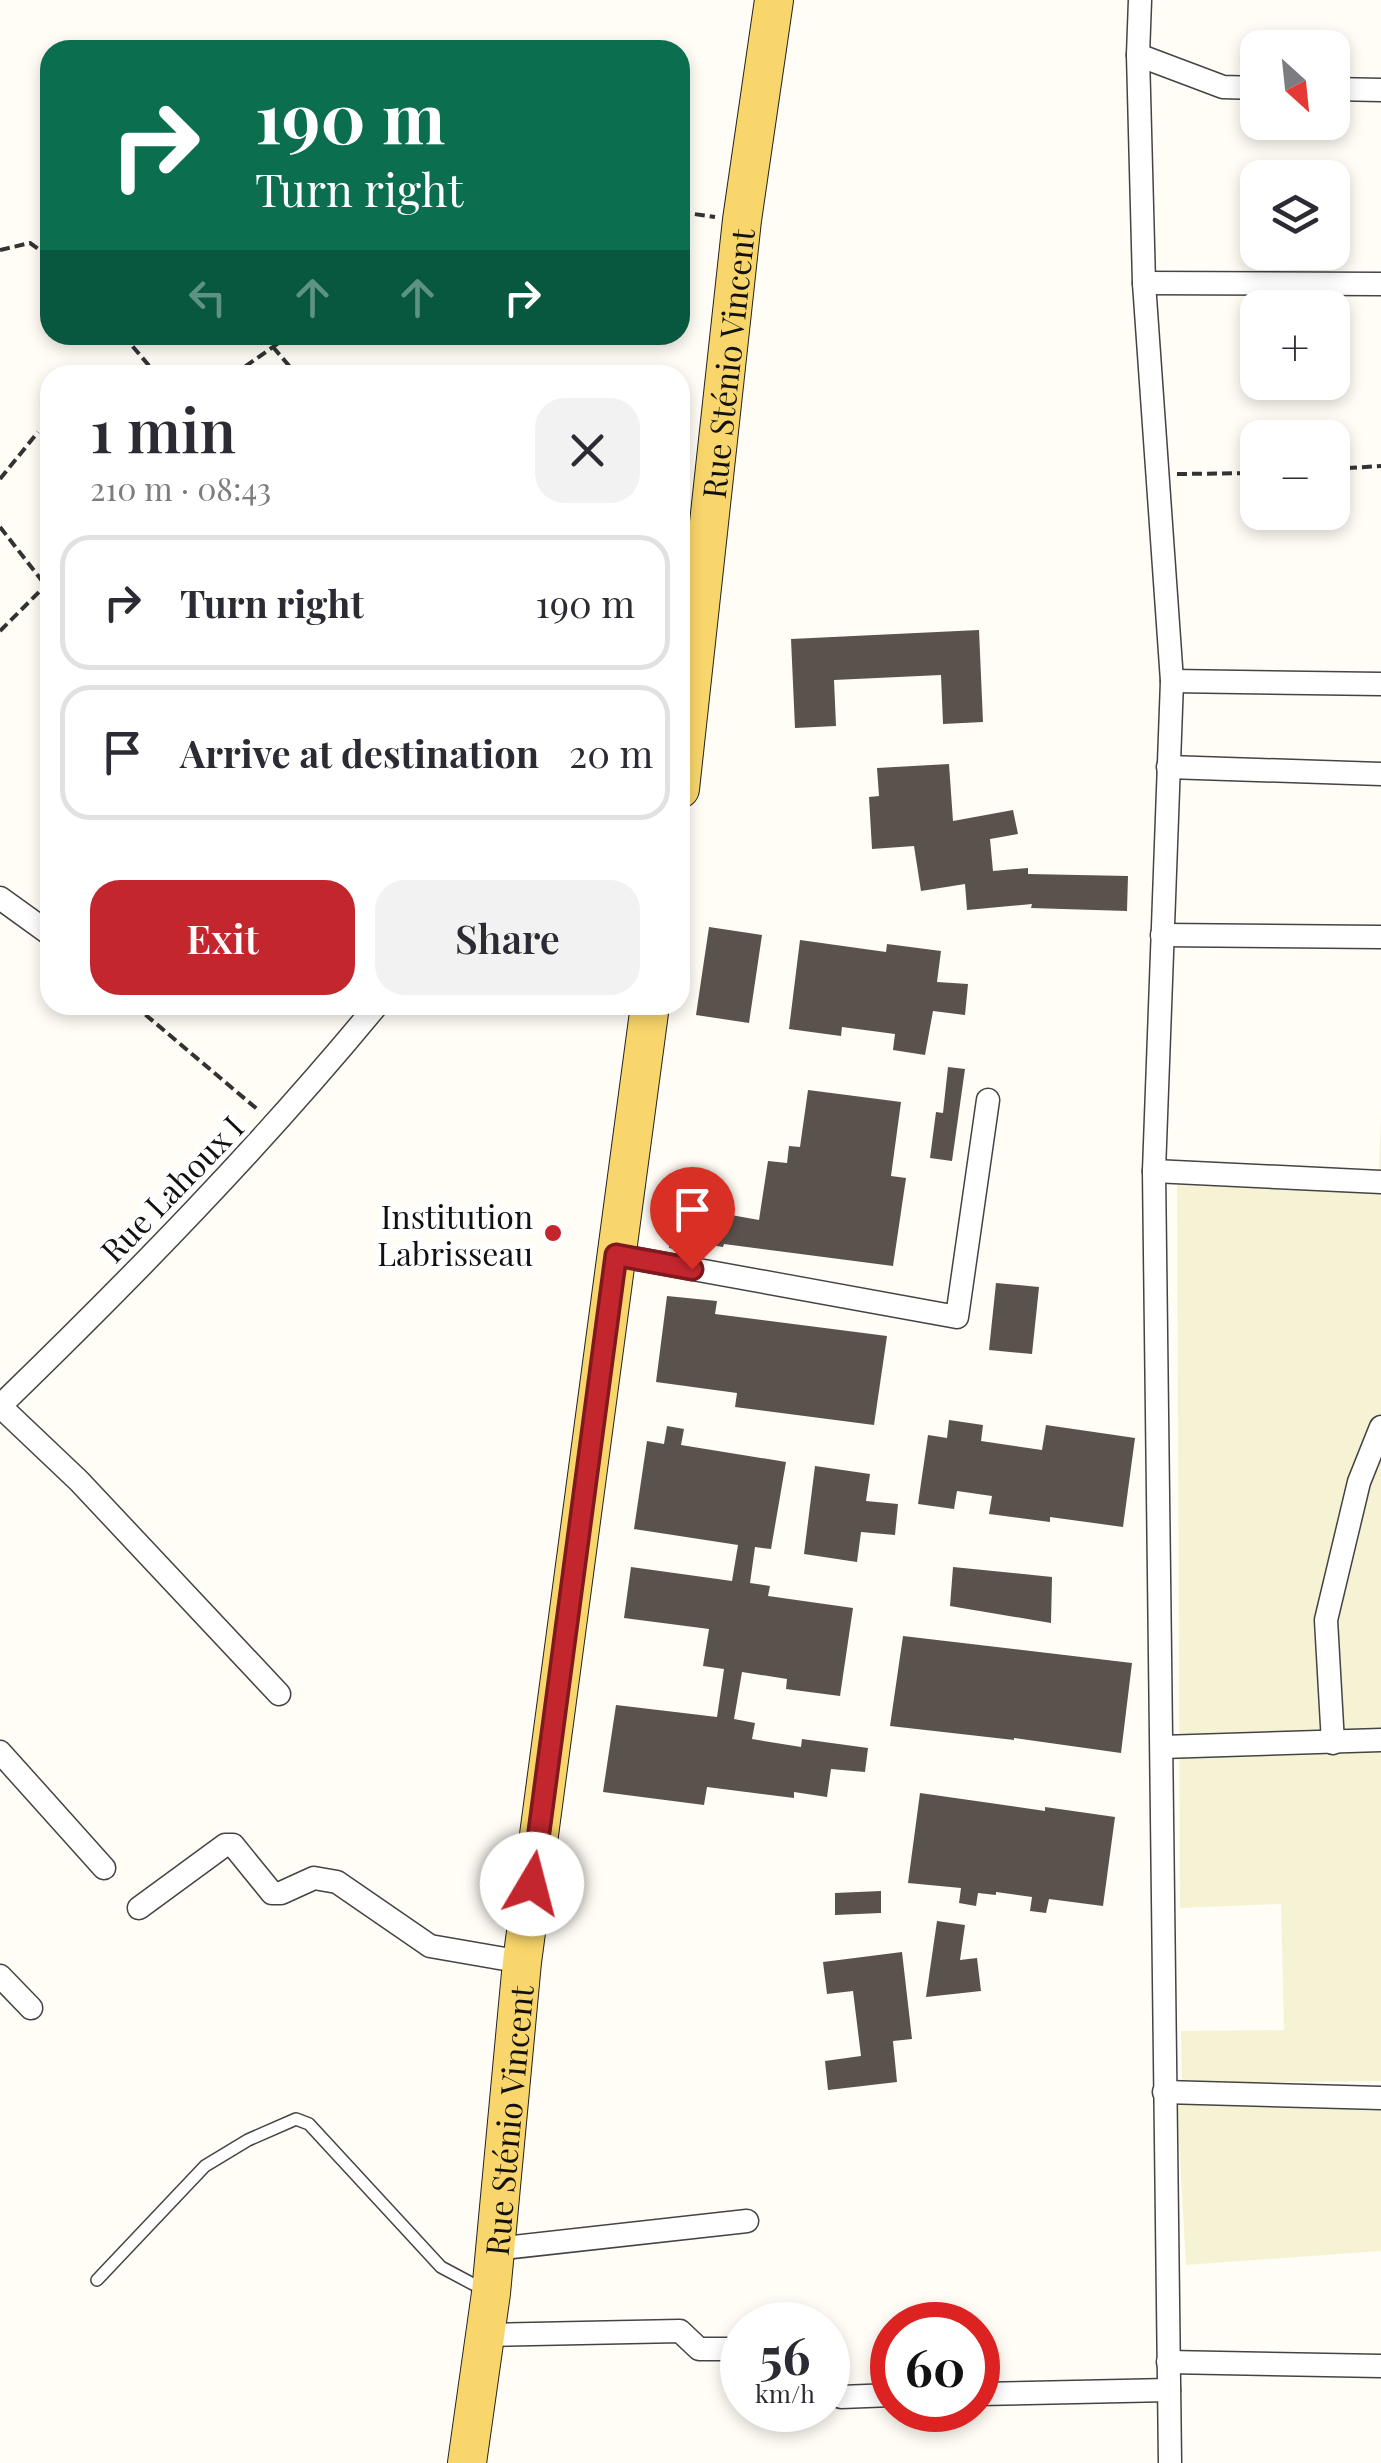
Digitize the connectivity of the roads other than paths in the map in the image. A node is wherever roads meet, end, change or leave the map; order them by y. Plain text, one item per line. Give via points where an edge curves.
1 (774, 0) edge
2 (1140, 0) edge
3 (1138, 54) junction
4 (1240, 88) edge
5 (1350, 89) edge
6 (1381, 90) edge
7 (1144, 284) junction
8 (1381, 284) edge
9 (1172, 682) junction
10 (1381, 684) edge
11 (690, 693) edge
12 (1168, 768) junction
13 (1381, 774) edge
14 (0, 898) edge
15 (40, 927) edge
16 (1162, 935) junction
17 (1381, 936) edge
18 (370, 1015) edge
19 (649, 1015) edge
20 (988, 1100) dead end
21 (1154, 1172) junction
22 (1381, 1182) edge
23 (616, 1255) junction
24 (0, 1406) edge
25 (1381, 1427) edge
26 (279, 1694) dead end
27 (1381, 1740) edge
28 (1333, 1743) junction
29 (1162, 1747) junction
30 (0, 1752) edge
31 (104, 1868) dead end
32 (138, 1908) dead end
33 (522, 1962) junction
34 (0, 1976) edge
35 (31, 2008) dead end
36 (1164, 2092) junction
37 (1381, 2098) edge
38 (747, 2221) dead end
39 (495, 2249) junction
40 (97, 2280) dead end
41 (490, 2294) junction
42 (485, 2335) junction
43 (720, 2348) edge
44 (1168, 2362) junction
45 (1381, 2366) edge
46 (1168, 2390) junction
47 (1000, 2394) edge
48 (467, 2463) edge
49 (1170, 2463) edge

1 - 11 main road, Rue Sténio Vincent via 742,220
2 - 3 street
3 - 4 street via 1222,87
3 - 7 street
5 - 6 street
7 - 8 street
7 - 9 street
9 - 10 street
9 - 12 street
12 - 13 street
12 - 16 street
14 - 15 street
16 - 17 street
16 - 21 street
18 - 24 street, Rue Lahoux I via 156,1254
19 - 23 main road, Rue Sténio Vincent
20 - 23 street via 957,1317
21 - 22 street
21 - 29 street
23 - 33 main road, Rue Sténio Vincent
24 - 26 street
25 - 28 street via 1359,1482 1326,1620
27 - 28 street
28 - 29 street
29 - 36 street
30 - 31 street
32 - 33 street via 233,1845 272,1893 314,1878 337,1882 430,1946
33 - 39 main road, Rue Sténio Vincent
34 - 35 street
36 - 37 street
36 - 44 street
38 - 39 street
39 - 41 main road, Rue Sténio Vincent
40 - 41 lane via 205,2166 296,2119 309,2124 441,2266
41 - 42 main road, Rue Sténio Vincent
42 - 43 street via 680,2331 699,2348
42 - 48 main road, Rue Sténio Vincent
44 - 45 street
44 - 46 street
46 - 47 street
46 - 49 street

